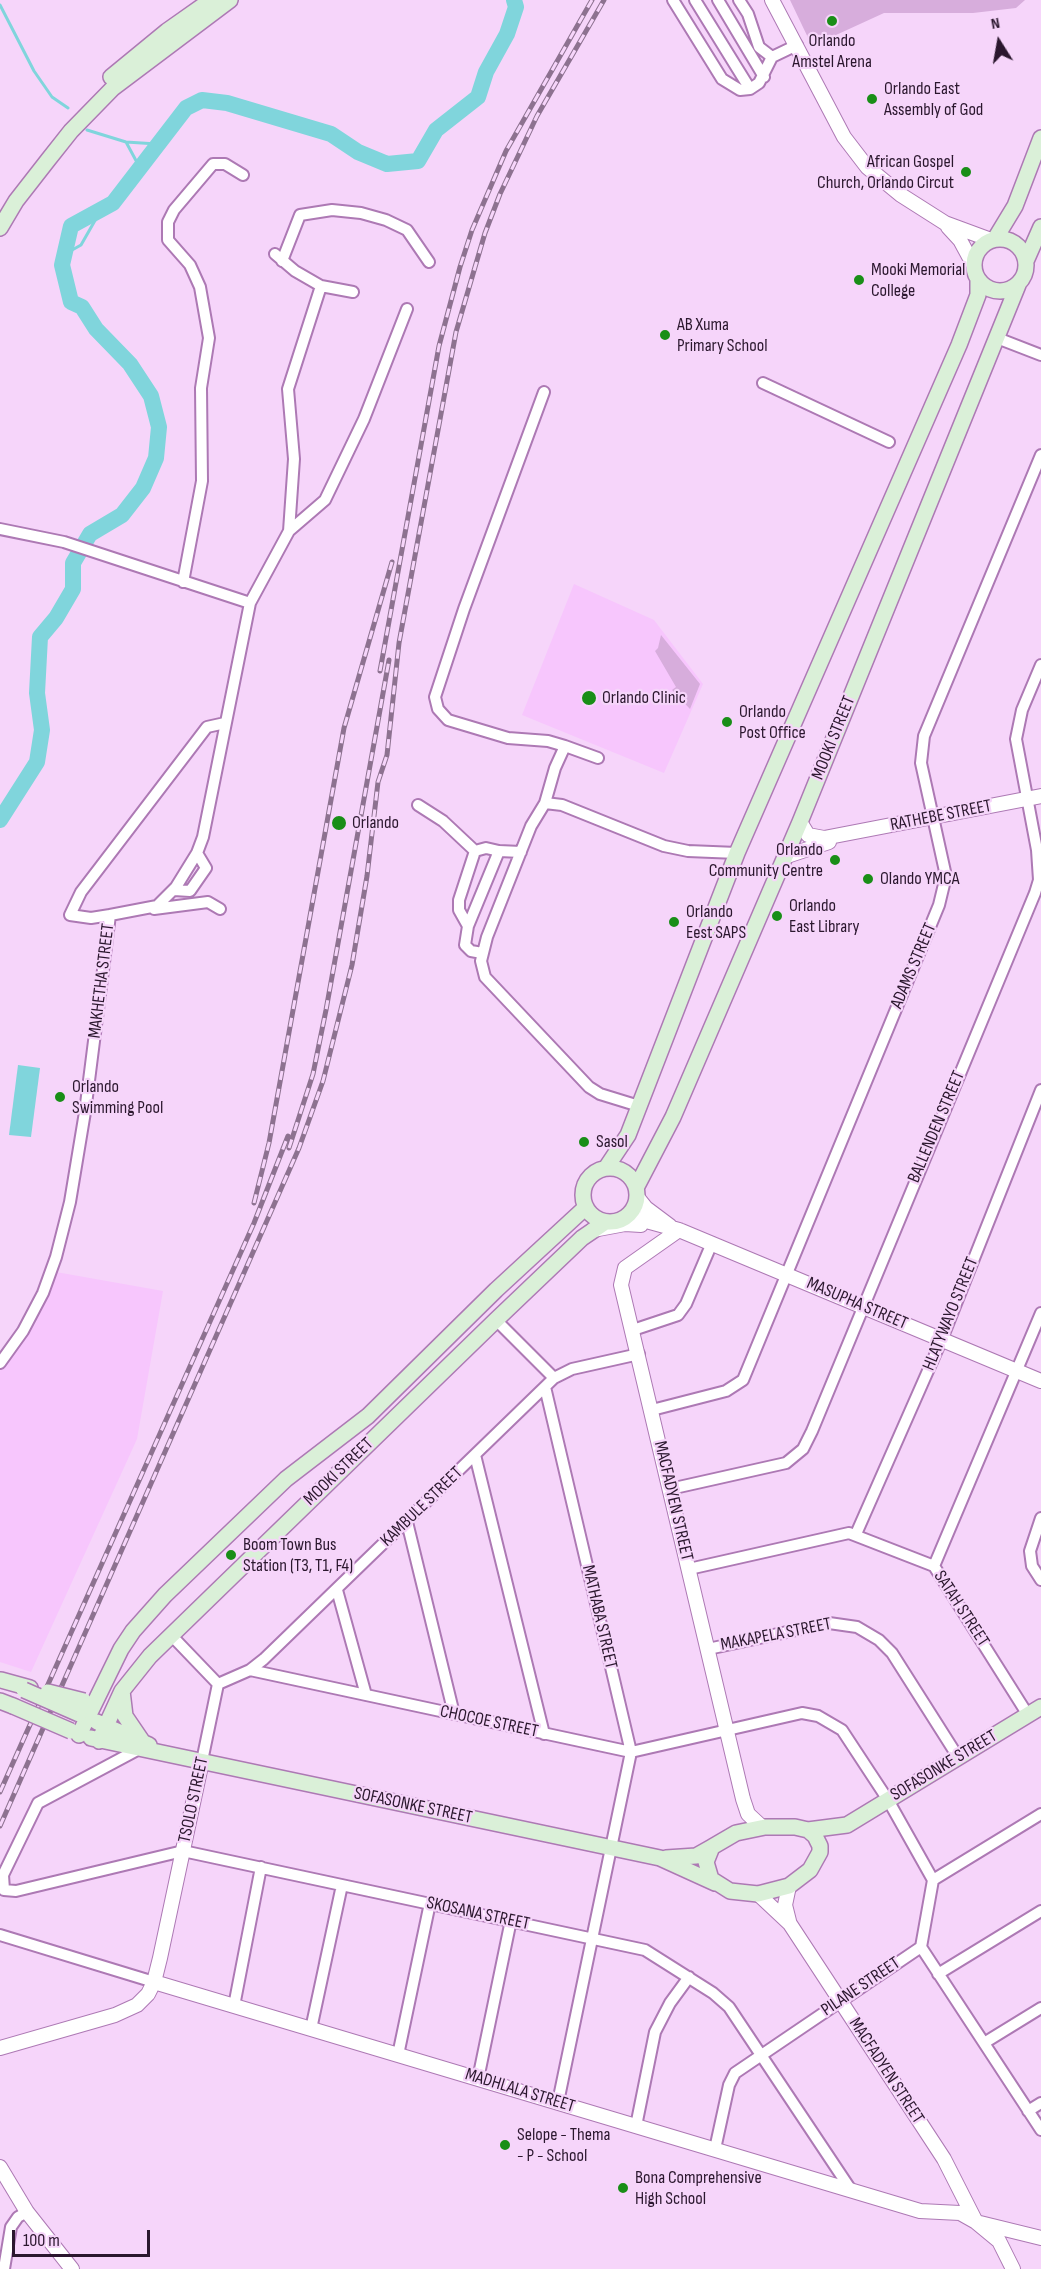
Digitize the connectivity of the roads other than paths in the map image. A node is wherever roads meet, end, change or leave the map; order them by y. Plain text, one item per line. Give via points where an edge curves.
1 (211, 0) edge
2 (230, 0) edge
3 (673, 0) edge
4 (695, 0) edge
5 (718, 0) edge
6 (739, 0) edge
7 (772, 0) edge
8 (797, 45) junction
9 (772, 57) junction
10 (764, 77) junction
11 (750, 89) junction
12 (1041, 138) edge
13 (243, 175) dead end
14 (0, 210) edge
15 (945, 223) junction
16 (1041, 227) edge
17 (0, 228) edge
18 (993, 239) junction
19 (1026, 261) junction
20 (429, 262) dead end
21 (973, 264) junction
22 (978, 280) junction
23 (1018, 285) junction
24 (321, 286) junction
25 (353, 292) dead end
26 (407, 309) dead end
27 (997, 338) junction
28 (1041, 355) edge
29 (763, 383) dead end
30 (544, 392) dead end
31 (888, 442) dead end
32 (1041, 455) edge
33 (0, 529) edge
34 (289, 531) junction
35 (183, 582) junction
36 (250, 603) junction
37 (1041, 665) edge
38 (225, 723) junction
39 (565, 746) junction
40 (598, 758) dead end
41 (1035, 797) edge
42 (545, 803) junction
43 (418, 805) dead end
44 (934, 817) junction
45 (800, 822) junction
46 (842, 835) junction
47 (475, 850) junction
48 (499, 851) junction
49 (521, 852) junction
50 (784, 858) junction
51 (734, 860) junction
52 (220, 909) dead end
53 (143, 910) junction
54 (110, 915) junction
55 (468, 926) junction
56 (482, 953) junction
57 (1041, 1090) edge
58 (639, 1106) junction
59 (606, 1168) junction
60 (638, 1192) junction
61 (584, 1203) junction
62 (628, 1216) junction
63 (599, 1227) junction
64 (671, 1228) junction
65 (712, 1244) junction
66 (786, 1274) junction
67 (862, 1306) junction
68 (1041, 1313) edge
69 (496, 1320) junction
70 (633, 1330) junction
71 (942, 1339) junction
72 (639, 1354) junction
73 (0, 1363) edge
74 (1017, 1371) junction
75 (554, 1378) junction
76 (1041, 1381) edge
77 (545, 1387) junction
78 (652, 1410) junction
79 (475, 1455) junction
80 (670, 1489) junction
81 (1041, 1518) edge
82 (407, 1522) junction
83 (856, 1534) junction
84 (934, 1566) junction
85 (689, 1569) junction
86 (1041, 1580) edge
87 (337, 1590) junction
88 (171, 1635) junction
89 (708, 1648) junction
90 (250, 1670) junction
91 (1, 1680) edge
92 (218, 1684) junction
93 (122, 1691) junction
94 (366, 1695) junction
95 (7, 1703) edge
96 (86, 1708) junction
97 (1035, 1711) edge
98 (454, 1714) junction
99 (104, 1725) junction
100 (726, 1730) junction
101 (75, 1733) junction
102 (544, 1734) junction
103 (99, 1741) junction
104 (141, 1745) junction
105 (631, 1752) junction
106 (958, 1757) junction
107 (202, 1761) junction
108 (743, 1799) junction
109 (888, 1800) junction
110 (1041, 1814) edge
111 (847, 1825) junction
112 (762, 1827) junction
113 (808, 1830) junction
114 (731, 1836) junction
115 (712, 1847) junction
116 (611, 1848) junction
117 (183, 1851) junction
118 (818, 1857) junction
119 (660, 1858) junction
120 (261, 1868) junction
121 (933, 1880) junction
122 (715, 1883) junction
123 (342, 1885) junction
124 (789, 1886) junction
125 (758, 1894) junction
126 (430, 1904) junction
127 (1041, 1911) edge
128 (511, 1920) junction
129 (790, 1924) junction
130 (0, 1935) edge
131 (592, 1938) junction
132 (921, 1947) junction
133 (938, 1974) junction
134 (689, 1977) junction
135 (154, 1982) junction
136 (841, 2001) junction
137 (234, 2006) junction
138 (1041, 2008) edge
139 (311, 2029) junction
140 (984, 2043) junction
141 (0, 2048) edge
142 (761, 2054) junction
143 (398, 2055) junction
144 (478, 2079) junction
145 (558, 2102) junction
146 (1041, 2103) edge
147 (1028, 2111) junction
148 (636, 2126) junction
149 (1041, 2130) edge
150 (715, 2149) junction
151 (0, 2167) edge
152 (850, 2190) junction
153 (27, 2212) junction
154 (976, 2222) junction
155 (1041, 2238) edge
156 (2, 2269) edge
157 (72, 2269) edge
158 (1013, 2269) edge

1 - 14 main road via 124,66 76,111
2 - 17 main road via 113,88 53,152
3 - 11 street via 722,79 740,90
4 - 11 street
5 - 10 street
6 - 9 street via 751,20 759,47
7 - 8 street
8 - 9 street
8 - 15 street via 858,157 877,178
9 - 10 street
10 - 11 street
12 - 18 main road via 1012,213
13 - 35 street via 225,164 213,164 168,222 168,240 190,265 200,287 209,338 201,388 202,482
15 - 18 street
15 - 21 street
16 - 19 main road
18 - 19 main road via 1014,243
18 - 21 main road via 978,249
19 - 23 main road
20 - 24 street via 407,230 377,218 332,210 300,215 278,257
21 - 22 main road
22 - 23 main road via 994,291
22 - 51 main road via 978,295 959,345
23 - 27 main road, MOOKI STREET
24 - 25 street
24 - 34 street via 288,389 294,459
26 - 34 street via 364,419 325,500
27 - 28 street
27 - 45 main road, MOOKI STREET
29 - 31 street
30 - 39 street via 435,697 438,709 448,720 508,738
32 - 44 street, ADAMS STREET via 927,724 921,763
33 - 35 street via 64,542
34 - 36 street, MAKHETHA STREET
35 - 36 street
36 - 38 street, MAKHETHA STREET
37 - 41 street, BALLENDEN STREET via 1018,721 1016,739
38 - 53 street, MAKHETHA STREET via 197,853 174,890 157,906
38 - 54 street via 207,727 81,892 70,915
39 - 40 street
39 - 42 street
41 - 44 street, RATHEBE STREET
41 - 67 street, BALLENDEN STREET via 1039,868 1035,893
42 - 49 street
42 - 51 street via 561,805 664,846
43 - 47 street
44 - 46 street, RATHEBE STREET
44 - 66 street, ADAMS STREET via 945,863 945,890
45 - 46 street, RATHEBE STREET via 811,837
45 - 50 main road, MOOKI STREET
46 - 50 street, RATHEBE STREET
47 - 48 street
47 - 55 street via 459,900 459,910
48 - 49 street
48 - 55 street
49 - 56 street
50 - 60 main road, MOOKI STREET
51 - 58 main road
52 - 53 street via 208,902
53 - 54 street, MAKHETHA STREET
54 - 73 street, MAKHETHA STREET via 70,1202 42,1293 23,1331
55 - 56 street via 465,945
56 - 58 street via 480,968 485,977 578,1078 600,1094
57 - 71 street, HLATYWAYO STREET
58 - 59 main road via 628,1135
59 - 60 main road via 626,1173
59 - 61 main road via 586,1182
60 - 62 main road via 636,1207
60 - 64 street, MASUPHA STREET via 646,1208
61 - 63 main road
61 - 96 main road, MOOKI STREET via 368,1416 286,1479 165,1595 133,1631
62 - 63 main road
62 - 64 street, MASUPHA STREET
63 - 64 street via 629,1223
63 - 69 main road, MOOKI STREET
64 - 65 street, MASUPHA STREET
64 - 70 street, MACFADYEN STREET via 625,1268 621,1285
65 - 66 street, MASUPHA STREET
65 - 70 street via 678,1315
66 - 67 street, MASUPHA STREET
66 - 78 street, ADAMS STREET via 748,1370 735,1387
67 - 71 street, MASUPHA STREET
67 - 80 street, BALLENDEN STREET via 812,1431 793,1460
68 - 74 street
69 - 75 street
69 - 88 main road, MOOKI STREET
70 - 72 street, MACFADYEN STREET
71 - 74 street, MASUPHA STREET
71 - 83 street, HLATYWAYO STREET
72 - 75 street, KAMBULE STREET via 572,1369
72 - 78 street, MACFADYEN STREET
74 - 76 street, MASUPHA STREET
74 - 84 street
75 - 77 street, KAMBULE STREET
77 - 79 street, KAMBULE STREET
77 - 105 street, MATHABA STREET
78 - 80 street, MACFADYEN STREET
79 - 82 street, KAMBULE STREET
79 - 102 street
80 - 85 street, MACFADYEN STREET
81 - 86 street via 1030,1551 1032,1566
82 - 87 street, KAMBULE STREET
82 - 98 street
83 - 84 street, SATAH STREET
83 - 85 street, SATAH STREET via 843,1533
84 - 97 street, SATAH STREET
85 - 89 street, MACFADYEN STREET
87 - 90 street, KAMBULE STREET
87 - 94 street
88 - 92 street
88 - 93 main road, MOOKI STREET
89 - 100 street, MACFADYEN STREET
89 - 106 street, MAKAPELA STREET via 829,1623 857,1627 892,1653
90 - 92 street, KAMBULE STREET
90 - 94 street, CHOCOE STREET
91 - 96 main road, SOFASONKE STREET, bridge
92 - 107 street, TSOLO STREET
93 - 99 main road, MOOKI STREET
93 - 104 main road via 125,1716
94 - 98 street, CHOCOE STREET
95 - 101 main road, SOFASONKE STREET, bridge
96 - 99 main road, SOFASONKE STREET
96 - 101 main road, MOOKI STREET
97 - 106 main road, SOFASONKE STREET
98 - 102 street, CHOCOE STREET
99 - 103 main road, MOOKI STREET
99 - 104 main road, SOFASONKE STREET
100 - 105 street, CHOCOE STREET
100 - 108 street, MACFADYEN STREET
100 - 109 street, CHOCOE STREET via 802,1713 833,1722
101 - 103 main road, SOFASONKE STREET
102 - 105 street, CHOCOE STREET
103 - 104 main road, SOFASONKE STREET
104 - 107 main road, SOFASONKE STREET
104 - 117 street, SKOSANA STREET via 38,1803 2,1884 4,1890 15,1891
105 - 116 street, MATHABA STREET
106 - 109 main road, SOFASONKE STREET
107 - 116 main road, SOFASONKE STREET
107 - 117 street, TSOLO STREET
108 - 112 street, MACFADYEN STREET via 748,1814
108 - 114 street, MACFADYEN STREET via 741,1822
109 - 111 main road, SOFASONKE STREET
109 - 121 street
110 - 121 street
111 - 113 main road, SOFASONKE STREET
111 - 118 main road, SOFASONKE STREET
112 - 113 main road, SOFASONKE STREET
112 - 114 main road, SOFASONKE STREET
113 - 118 main road via 819,1840
114 - 115 main road, SOFASONKE STREET
115 - 119 main road, SOFASONKE STREET via 689,1858
115 - 122 main road via 706,1862
116 - 119 main road, SOFASONKE STREET
116 - 131 street, MATHABA STREET
117 - 120 street, SKOSANA STREET
117 - 135 street, TSOLO STREET
118 - 124 main road, SOFASONKE STREET via 810,1870
119 - 122 main road, SOFASONKE STREET
120 - 123 street, SKOSANA STREET
120 - 137 street
121 - 132 street, PILANE STREET
122 - 125 main road, SOFASONKE STREET via 730,1891
123 - 126 street, SKOSANA STREET
123 - 139 street
124 - 125 main road, SOFASONKE STREET
124 - 129 street, MACFADYEN STREET via 785,1905
125 - 129 street, MACFADYEN STREET
126 - 128 street, SKOSANA STREET
126 - 143 street
127 - 133 street
128 - 131 street, SKOSANA STREET
128 - 144 street
129 - 136 street, MACFADYEN STREET
130 - 135 street, MADHLALA STREET
131 - 134 street, SKOSANA STREET via 645,1950
131 - 145 street, MATHABA STREET
132 - 133 street
132 - 136 street, PILANE STREET
133 - 140 street
134 - 142 street, SKOSANA STREET via 723,2001
134 - 148 street via 655,2032
135 - 137 street, MADHLALA STREET
135 - 141 street via 142,2001 129,2010
136 - 142 street, PILANE STREET
136 - 154 street, MACFADYEN STREET via 944,2159
137 - 139 street, MADHLALA STREET
138 - 140 street
139 - 143 street, MADHLALA STREET
140 - 147 street
142 - 150 street, PILANE STREET via 731,2079
142 - 152 street, SKOSANA STREET
143 - 144 street, MADHLALA STREET
144 - 145 street, MADHLALA STREET
145 - 148 street, MADHLALA STREET
146 - 147 street
147 - 149 street
148 - 150 street, MADHLALA STREET
150 - 152 street, MADHLALA STREET
151 - 153 street
152 - 154 street, MADHLALA STREET via 920,2211 960,2213
153 - 156 street via 11,2227
153 - 157 street
154 - 155 street, MADHLALA STREET
154 - 158 street via 999,2241

